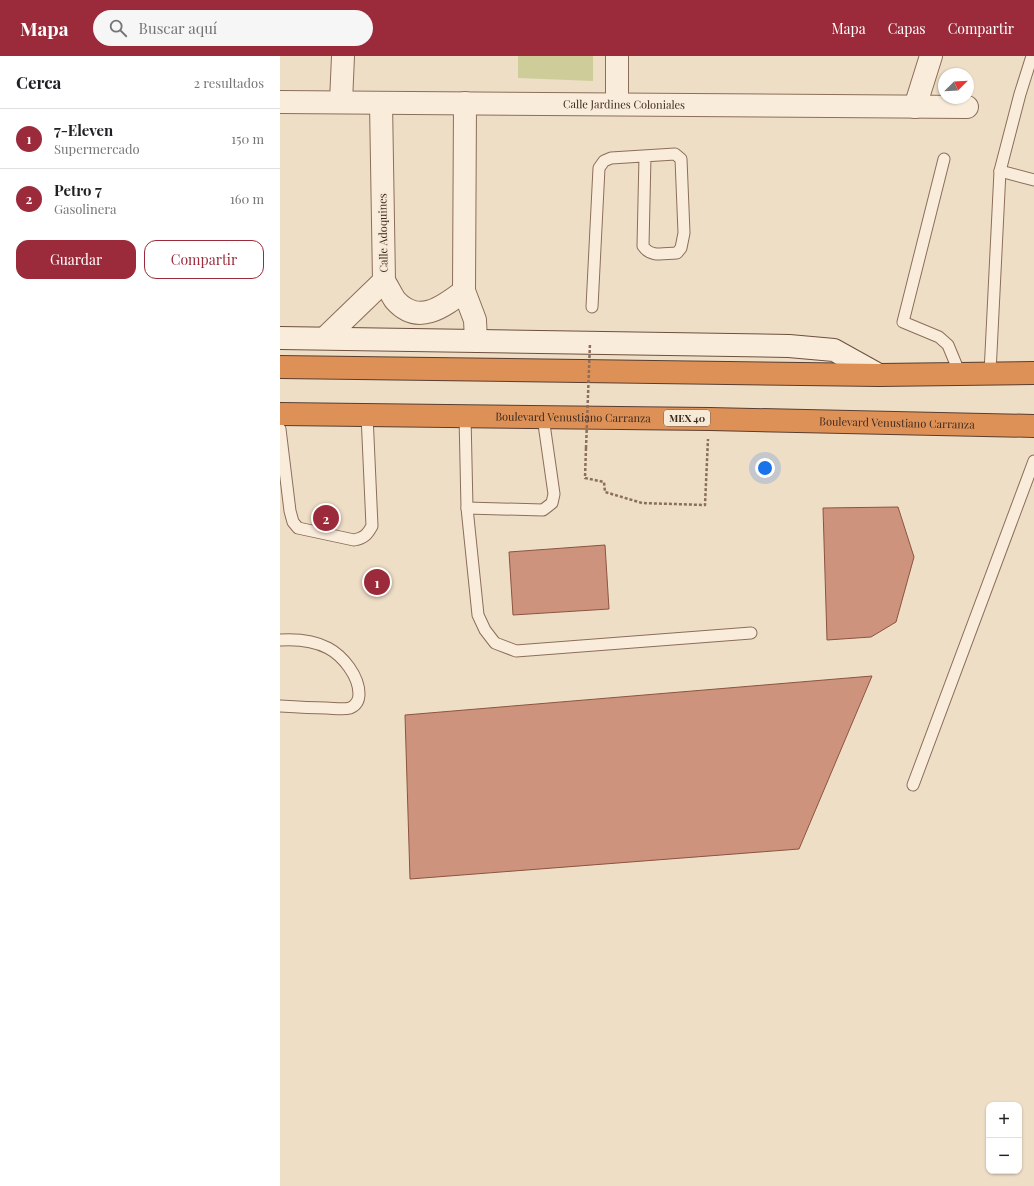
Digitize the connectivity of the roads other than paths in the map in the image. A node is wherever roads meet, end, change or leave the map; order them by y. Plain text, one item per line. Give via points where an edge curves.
1 (342, 56) edge
2 (617, 56) edge
3 (931, 56) edge
4 (1032, 56) edge
5 (280, 102) edge
6 (341, 102) junction
7 (381, 103) junction
8 (465, 103) junction
9 (617, 104) junction
10 (915, 107) junction
11 (967, 107) dead end
12 (645, 156) junction
13 (944, 158) dead end
14 (1000, 171) junction
15 (1034, 180) edge
16 (384, 281) junction
17 (464, 291) junction
18 (592, 307) dead end
19 (280, 338) edge
20 (325, 338) junction
21 (476, 341) junction
22 (280, 367) edge
23 (990, 373) junction
24 (960, 374) junction
25 (1034, 374) edge
26 (879, 375) junction
27 (280, 414) edge
28 (367, 415) junction
29 (465, 416) junction
30 (543, 417) junction
31 (1034, 426) edge
32 (280, 429) edge
33 (1033, 466) edge
34 (467, 508) junction
35 (751, 633) dead end
36 (280, 640) edge
37 (280, 706) edge
38 (913, 785) dead end

1 - 6 street
2 - 9 street
3 - 10 street
4 - 14 lane
5 - 6 street, Calle Jardines Coloniales
6 - 7 street, Calle Jardines Coloniales
7 - 8 street, Calle Jardines Coloniales
7 - 16 street, Calle Adoquines
8 - 9 street, Calle Jardines Coloniales
8 - 17 street
9 - 10 street, Calle Jardines Coloniales
10 - 11 street, Calle Jardines Coloniales
12 - 12 lane via 675,154 681,159 684,233 681,248 677,253 653,254 643,246
12 - 18 lane via 611,158 604,161 599,168
13 - 24 lane via 903,322 939,337 948,345
14 - 15 lane
14 - 23 lane
16 - 17 street via 404,308 417,312 431,312 446,305
16 - 20 street, Calle Adoquines
17 - 21 street via 475,320
19 - 20 street
20 - 21 street
21 - 26 street via 789,346 834,350
22 - 26 highway
23 - 24 highway
23 - 25 highway
24 - 26 highway
27 - 28 highway, Boulevard Venustiano Carranza / MEX 40
28 - 29 highway, Boulevard Venustiano Carranza / MEX 40
28 - 32 lane via 372,526 363,538 354,540 298,528 293,522
29 - 30 highway, Boulevard Venustiano Carranza / MEX 40
29 - 34 lane
30 - 31 highway, Boulevard Venustiano Carranza / MEX 40
30 - 34 lane via 554,494 552,503 543,510
33 - 38 lane
34 - 35 lane via 478,615 495,643 516,651
36 - 37 lane via 310,642 329,648 353,672 359,687 359,699 356,704 345,709

